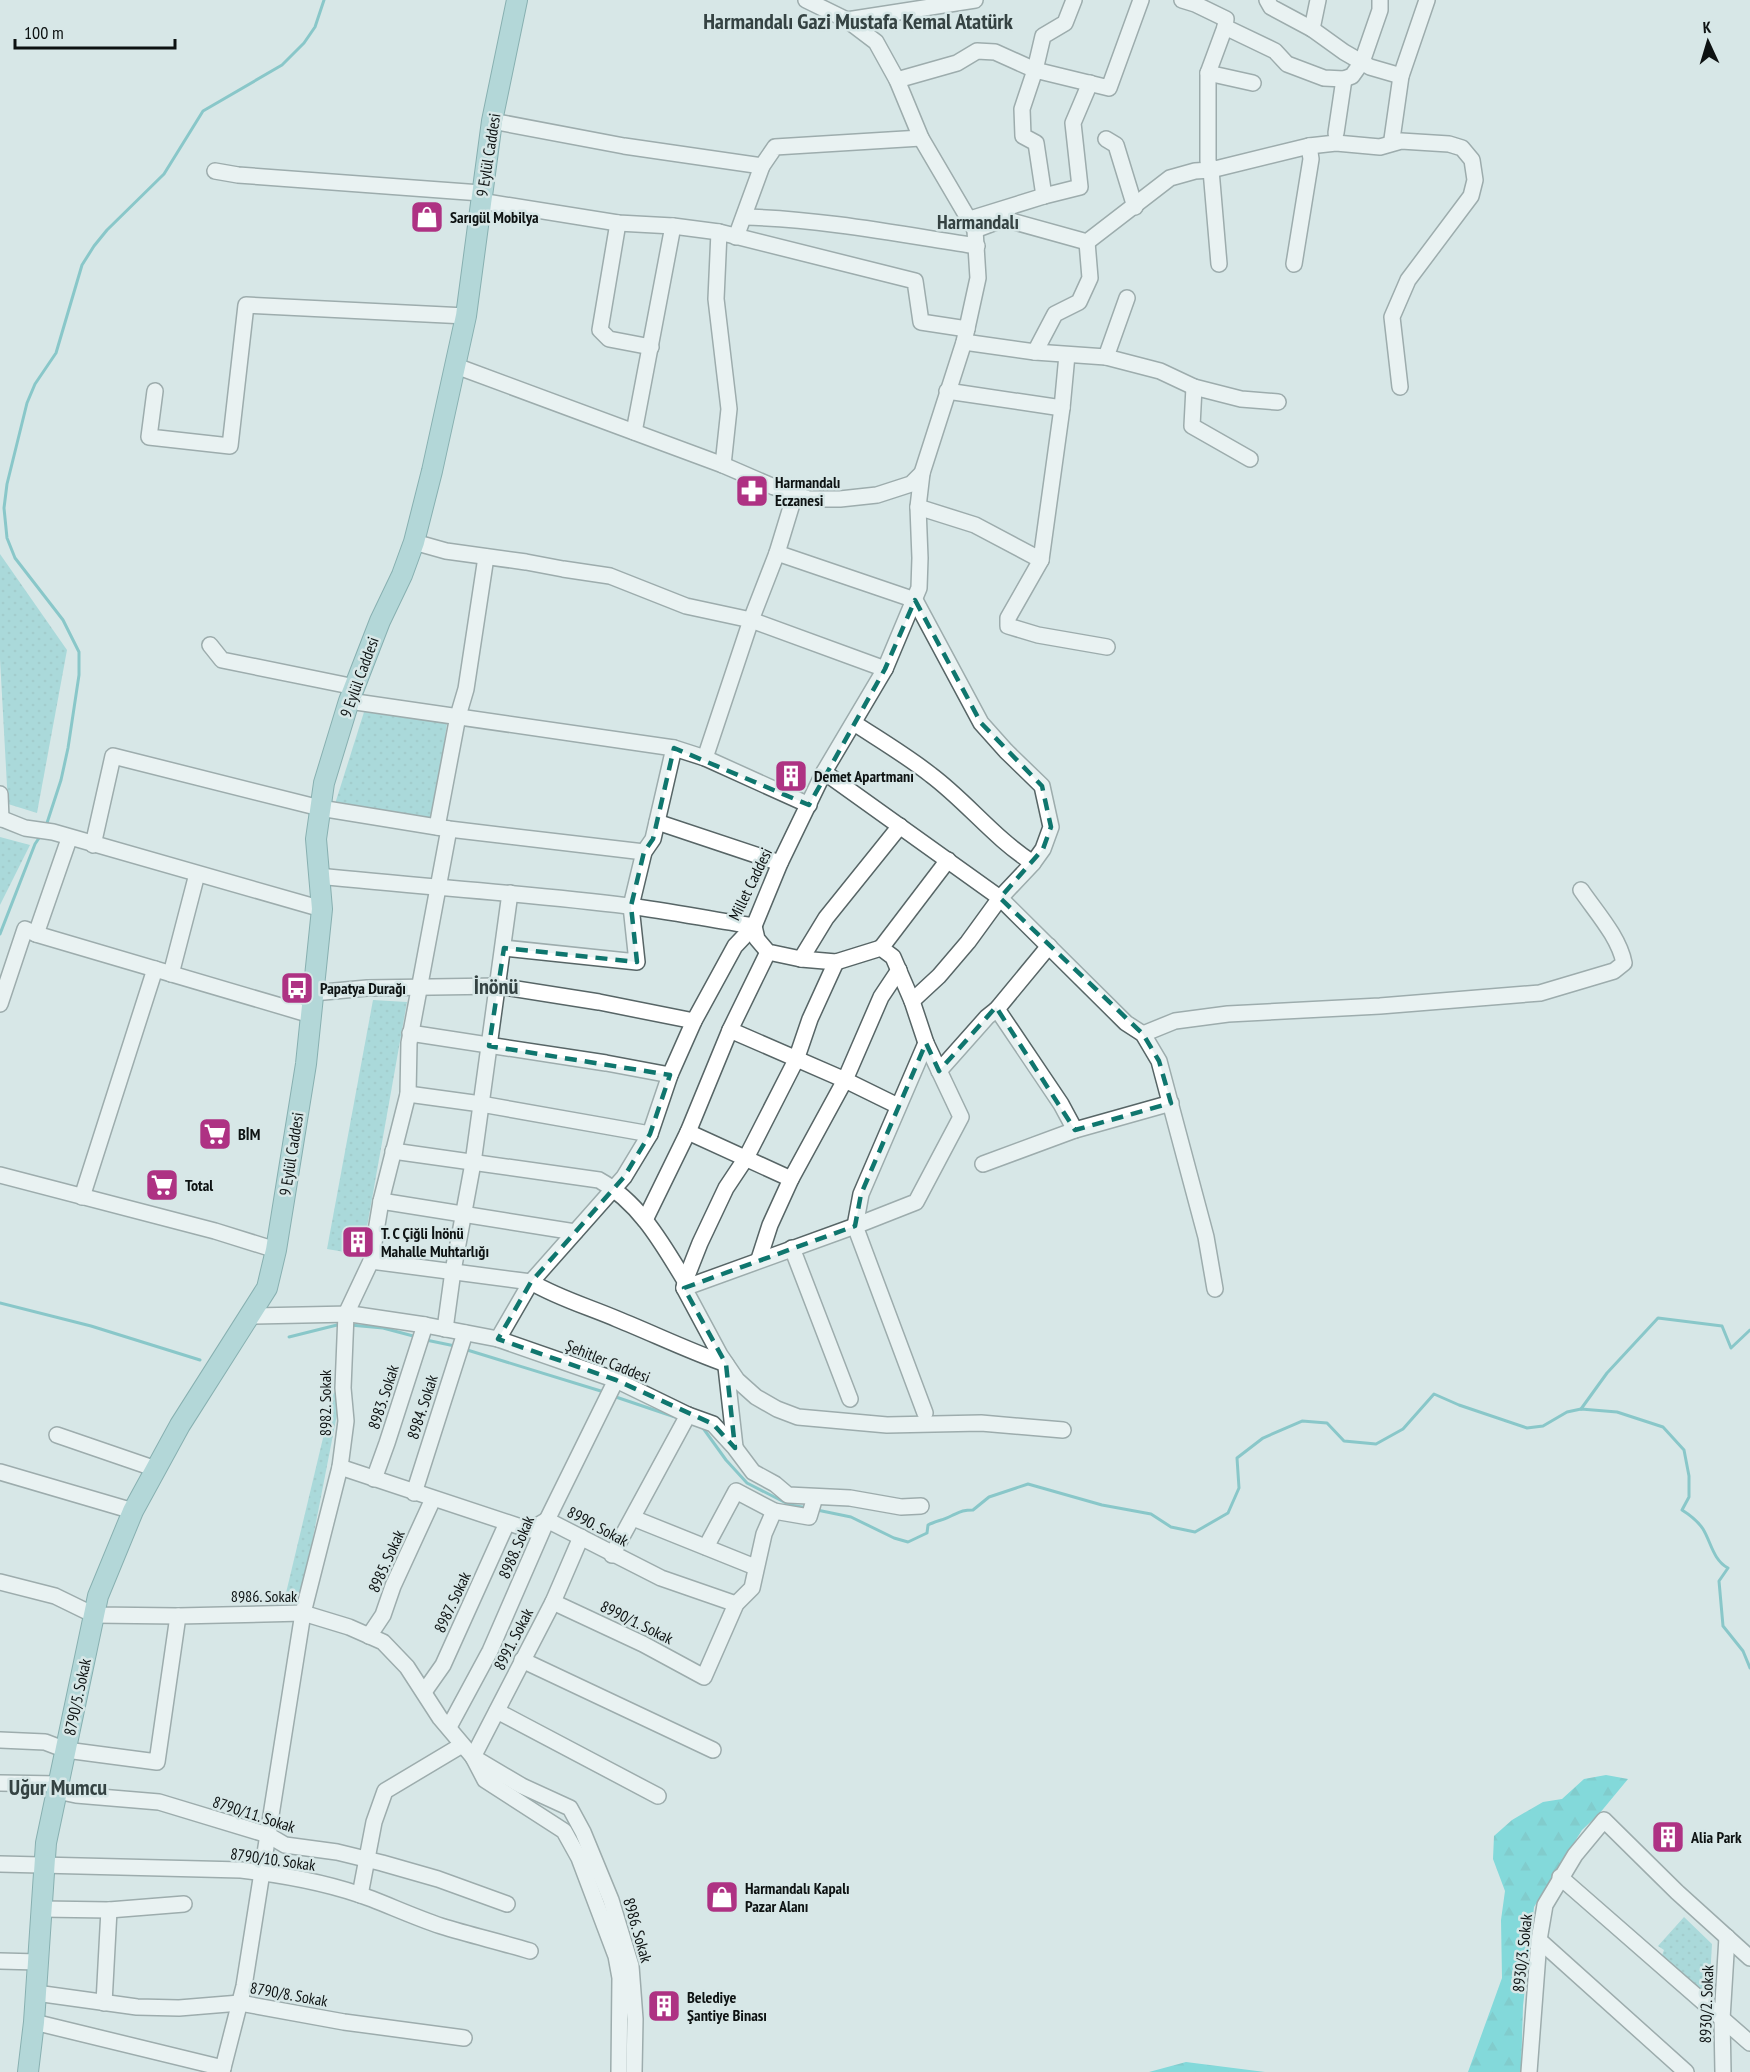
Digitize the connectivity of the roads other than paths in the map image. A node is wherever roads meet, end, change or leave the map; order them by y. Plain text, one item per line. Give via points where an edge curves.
1 (517, 0) edge
2 (806, 0) edge
3 (975, 0) edge
4 (1074, 0) edge
5 (1141, 0) edge
6 (1267, 0) edge
7 (1318, 0) edge
8 (1380, 0) edge
9 (1427, 0) edge
10 (1191, 1) edge
11 (847, 20) junction
12 (1225, 27) junction
13 (1312, 29) junction
14 (1362, 62) junction
15 (1035, 70) junction
16 (1208, 74) junction
17 (1401, 76) junction
18 (1344, 79) junction
19 (897, 80) junction
20 (1090, 83) junction
21 (1253, 83) dead end
22 (492, 120) junction
23 (1336, 133) junction
24 (921, 138) junction
25 (1106, 139) dead end
26 (1396, 140) junction
27 (1309, 146) junction
28 (762, 166) junction
29 (1210, 166) junction
30 (215, 171) dead end
31 (1044, 196) junction
32 (481, 197) junction
33 (1135, 207) junction
34 (744, 217) junction
35 (618, 223) junction
36 (972, 224) junction
37 (673, 226) junction
38 (719, 232) junction
39 (736, 237) junction
40 (1087, 242) junction
41 (977, 246) junction
42 (1219, 264) dead end
43 (1293, 264) dead end
44 (1127, 298) dead end
45 (466, 316) junction
46 (966, 335) junction
47 (651, 346) junction
48 (1035, 352) junction
49 (1066, 355) junction
50 (1106, 357) junction
51 (456, 366) junction
52 (1194, 387) junction
53 (1400, 387) dead end
54 (155, 391) dead end
55 (947, 391) junction
56 (1278, 402) dead end
57 (1062, 408) junction
58 (634, 432) junction
59 (1250, 459) dead end
60 (723, 465) junction
61 (922, 473) junction
62 (795, 494) junction
63 (918, 507) junction
64 (414, 542) junction
65 (777, 553) junction
66 (486, 557) junction
67 (1041, 560) junction
68 (915, 600) junction
69 (751, 620) junction
70 (210, 645) dead end
71 (1107, 647) dead end
72 (885, 669) junction
73 (352, 694) junction
74 (458, 717) junction
75 (854, 723) junction
76 (674, 748) junction
77 (705, 758) junction
78 (824, 772) junction
79 (0, 794) edge
80 (809, 805) junction
81 (320, 808) junction
82 (1, 818) edge
83 (657, 822) junction
84 (900, 826) junction
85 (443, 828) junction
86 (69, 838) junction
87 (93, 845) junction
88 (644, 852) junction
89 (948, 860) junction
90 (1033, 862) junction
91 (780, 863) junction
92 (197, 874) junction
93 (319, 876) junction
94 (438, 888) junction
95 (1581, 890) dead end
96 (510, 893) junction
97 (1000, 897) junction
98 (630, 906) junction
99 (322, 909) junction
100 (754, 926) junction
101 (36, 934) junction
102 (1049, 946) junction
103 (504, 948) junction
104 (880, 948) junction
105 (768, 952) junction
106 (801, 959) junction
107 (836, 963) junction
108 (155, 969) junction
109 (899, 970) junction
110 (171, 974) junction
111 (419, 986) junction
112 (498, 986) junction
113 (314, 993) junction
114 (912, 1002) junction
115 (0, 1004) edge
116 (997, 1009) junction
117 (311, 1015) junction
118 (694, 1021) junction
119 (730, 1030) junction
120 (410, 1033) junction
121 (1143, 1034) junction
122 (926, 1043) junction
123 (489, 1046) junction
124 (796, 1060) junction
125 (939, 1071) junction
126 (670, 1076) junction
127 (845, 1080) junction
128 (408, 1094) junction
129 (1171, 1103) junction
130 (481, 1104) junction
131 (898, 1106) junction
132 (1075, 1130) junction
133 (688, 1132) junction
134 (650, 1134) junction
135 (393, 1151) junction
136 (746, 1158) junction
137 (473, 1163) junction
138 (983, 1164) dead end
139 (0, 1175) edge
140 (791, 1179) junction
141 (614, 1189) junction
142 (82, 1197) junction
143 (381, 1201) junction
144 (465, 1215) junction
145 (645, 1220) junction
146 (855, 1226) junction
147 (575, 1232) junction
148 (792, 1248) junction
149 (276, 1250) junction
150 (759, 1259) junction
151 (371, 1261) junction
152 (453, 1271) junction
153 (531, 1282) junction
154 (684, 1285) junction
155 (1215, 1289) dead end
156 (346, 1314) junction
157 (251, 1316) junction
158 (445, 1329) junction
159 (422, 1334) junction
160 (498, 1339) junction
161 (462, 1343) junction
162 (226, 1352) joint
163 (726, 1364) junction
164 (616, 1380) junction
165 (850, 1399) dead end
166 (925, 1413) dead end
167 (686, 1419) junction
168 (1063, 1430) dead end
169 (57, 1435) dead end
170 (735, 1448) junction
171 (340, 1467) junction
172 (156, 1469) junction
173 (0, 1472) edge
174 (374, 1479) junction
175 (414, 1493) junction
176 (433, 1499) junction
177 (813, 1505) junction
178 (921, 1506) dead end
179 (134, 1511) junction
180 (774, 1511) junction
181 (633, 1518) junction
182 (547, 1520) junction
183 (507, 1523) junction
184 (581, 1537) junction
185 (706, 1547) junction
186 (612, 1555) junction
187 (755, 1567) junction
188 (0, 1582) edge
189 (553, 1602) junction
190 (736, 1604) junction
191 (303, 1613) junction
192 (94, 1615) junction
193 (178, 1616) junction
194 (369, 1636) junction
195 (522, 1660) junction
196 (424, 1692) junction
197 (497, 1711) junction
198 (449, 1727) junction
199 (0, 1740) edge
200 (462, 1745) junction
201 (66, 1750) junction
202 (713, 1750) dead end
203 (473, 1757) junction
204 (0, 1783) edge
205 (58, 1787) junction
206 (658, 1796) dead end
207 (268, 1834) junction
208 (366, 1859) junction
209 (0, 1864) edge
210 (44, 1866) junction
211 (262, 1872) junction
212 (1560, 1877) junction
213 (360, 1895) junction
214 (184, 1904) dead end
215 (507, 1904) dead end
216 (42, 1909) junction
217 (109, 1910) junction
218 (1727, 1938) junction
219 (1539, 1940) junction
220 (530, 1952) dead end
221 (1750, 1958) edge
222 (0, 1961) edge
223 (38, 1962) junction
224 (36, 1993) junction
225 (104, 2003) junction
226 (240, 2003) junction
227 (1722, 2019) junction
228 (34, 2022) junction
229 (464, 2038) dead end
230 (1750, 2043) edge
231 (223, 2070) edge
232 (28, 2072) edge
233 (619, 2072) edge
234 (634, 2072) edge
235 (1529, 2072) edge
236 (1686, 2072) edge
237 (1723, 2072) edge

1 - 22 main road, 9 Eylül Caddesi
2 - 11 street
3 - 11 street
4 - 15 street via 1065,23 1043,36
5 - 20 street via 1109,88
6 - 13 street via 1271,7
7 - 13 street
8 - 14 street
9 - 17 street
10 - 12 street via 1226,19
11 - 19 street via 876,42
12 - 16 street
12 - 18 street via 1275,51 1287,64 1324,78
13 - 14 street
14 - 17 street
14 - 18 street via 1352,76
15 - 19 street via 995,52 977,51 957,63
15 - 20 street
15 - 31 street via 1022,109 1023,136 1035,143
16 - 21 street
16 - 29 street
17 - 26 street
18 - 23 street
19 - 24 street
20 - 31 street via 1073,123 1080,188
22 - 28 street via 624,146
22 - 32 main road, 9 Eylül Caddesi
23 - 26 street
23 - 29 street via 1305,138
24 - 28 street via 775,147
24 - 36 street
25 - 33 street via 1116,146
26 - 27 street via 1380,147 1336,142
26 - 53 street via 1462,148 1472,160 1475,180 1471,196 1408,280 1392,317
27 - 29 street
27 - 43 street via 1311,159
28 - 34 street
29 - 33 street via 1170,178
29 - 42 street
30 - 32 street
31 - 36 street
32 - 35 street
32 - 45 main road, 9 Eylül Caddesi
33 - 40 street
34 - 39 street
34 - 41 street via 822,222
35 - 37 street
35 - 47 street via 600,330 609,339
36 - 40 street via 1004,219
36 - 41 street, Millet Caddesi
37 - 38 street
37 - 47 street
38 - 39 street
38 - 60 street via 716,299 729,409
39 - 46 street via 915,281 921,322
40 - 48 street via 1090,278 1079,302 1055,314
41 - 46 street, Millet Caddesi via 978,278
44 - 50 street
45 - 51 main road, 9 Eylül Caddesi
45 - 54 street via 246,305 230,446 149,437
46 - 48 street
46 - 55 street, Millet Caddesi
47 - 58 street
48 - 49 street
49 - 50 street
49 - 57 street
50 - 52 street via 1160,370
51 - 58 street
51 - 64 main road, 9 Eylül Caddesi
52 - 56 street via 1240,399
52 - 59 street via 1192,426
55 - 57 street
55 - 61 street, Millet Caddesi
57 - 67 street
58 - 60 street
60 - 62 street
61 - 62 street via 911,484 877,495 808,499
61 - 63 street, Millet Caddesi
62 - 65 street
63 - 67 street via 975,525
63 - 68 street, Millet Caddesi via 920,558
64 - 66 street
64 - 73 main road, 9 Eylül Caddesi
65 - 68 street
65 - 69 street
66 - 69 street via 610,576 686,606
66 - 74 street via 468,678
67 - 71 street via 1008,618 1008,626
68 - 72 street, Millet Caddesi
68 - 90 street via 981,723 1042,786 1051,827
69 - 72 street
69 - 77 street
70 - 73 street via 222,660
72 - 75 street, Millet Caddesi
73 - 74 street
73 - 81 main road, 9 Eylül Caddesi
74 - 76 street
74 - 85 street
75 - 78 street, Millet Caddesi
75 - 90 street via 931,775 1012,849
76 - 77 street
76 - 83 street
77 - 80 street
78 - 80 street, Millet Caddesi
78 - 84 street
79 - 82 street
80 - 91 street, Millet Caddesi
81 - 85 street
81 - 87 street via 113,756
81 - 93 main road, 9 Eylül Caddesi via 316,840
82 - 86 street
83 - 88 street via 653,839
83 - 91 street
84 - 89 street
84 - 106 street via 826,918
85 - 88 street
85 - 94 street
86 - 87 street
86 - 101 street
87 - 92 street
88 - 98 street
89 - 97 street
89 - 104 street
90 - 97 street
91 - 100 street, Millet Caddesi
92 - 99 street
92 - 110 street
93 - 94 street
93 - 99 main road, 9 Eylül Caddesi
94 - 96 street
94 - 111 street
95 - 121 street via 1623,956 1624,963 1614,971 1540,993 1228,1014 1176,1021
96 - 98 street
96 - 103 street
97 - 102 street
97 - 114 street via 968,942
98 - 100 street
98 - 103 street via 637,962
99 - 113 main road, 9 Eylül Caddesi
100 - 105 street via 757,939
100 - 118 street, Millet Caddesi via 735,946
101 - 108 street
101 - 115 street via 25,929
102 - 116 street
102 - 121 street via 1126,1023
103 - 112 street
104 - 107 street
104 - 109 street via 893,957
105 - 106 street
105 - 119 street
106 - 107 street
107 - 124 street
108 - 110 street
108 - 142 street
109 - 114 street
109 - 127 street via 881,997
110 - 117 street
111 - 112 street
111 - 113 street
111 - 120 street
112 - 118 street
112 - 123 street
113 - 117 main road, 9 Eylül Caddesi
114 - 122 street
116 - 125 street
116 - 132 street
117 - 149 main road, 9 Eylül Caddesi
118 - 126 street, Millet Caddesi
119 - 124 street
119 - 133 street
120 - 123 street
120 - 128 street
121 - 129 street via 1159,1062
122 - 125 street
122 - 131 street
123 - 126 street
123 - 130 street
124 - 127 street
124 - 136 street
125 - 146 street via 960,1117 944,1151 916,1202
126 - 134 street, Millet Caddesi
127 - 131 street
127 - 140 street
128 - 130 street
128 - 135 street
129 - 132 street
129 - 155 street via 1206,1237
130 - 134 street
130 - 137 street
131 - 146 street via 861,1194
132 - 138 street
133 - 136 street
133 - 145 street
134 - 141 street, Millet Caddesi
135 - 137 street
135 - 143 street
136 - 140 street
136 - 154 street via 726,1188
137 - 141 street via 580,1176 599,1180
137 - 144 street
139 - 142 street
140 - 150 street
141 - 145 street
141 - 147 street, Millet Caddesi
142 - 149 street
143 - 144 street
143 - 151 street
144 - 147 street
144 - 152 street
145 - 154 street
146 - 148 street
146 - 166 street
147 - 153 street, Millet Caddesi
148 - 150 street
148 - 165 street
149 - 157 main road, 9 Eylül Caddesi via 267,1288
150 - 154 street
151 - 152 street
151 - 156 street
152 - 153 street
152 - 158 street
153 - 160 street, Millet Caddesi
153 - 163 street
154 - 163 street
156 - 157 street, Şehitler Caddesi
156 - 159 street, Şehitler Caddesi
156 - 171 street, 8982. Sokak via 346,1421
157 - 162 main road, 9 Eylül Caddesi
158 - 159 street, Şehitler Caddesi
158 - 161 street, Şehitler Caddesi
159 - 174 street, 8983. Sokak
160 - 161 street, Şehitler Caddesi
160 - 164 street, Şehitler Caddesi
161 - 175 street, 8984. Sokak
162 - 172 main road, 8790/5. Sokak
163 - 168 street via 736,1380 756,1397 798,1417 887,1425 981,1423
163 - 170 street
164 - 167 street, Şehitler Caddesi
164 - 182 street, 8988. Sokak
167 - 170 street, Şehitler Caddesi via 713,1424
167 - 181 street
169 - 172 street
170 - 177 street, Şehitler Caddesi via 753,1473
171 - 174 street, 8990. Sokak
171 - 191 street, 8982. Sokak
172 - 179 main road, 8790/5. Sokak
173 - 179 street
174 - 175 street, 8990. Sokak
175 - 176 street, 8990. Sokak
176 - 183 street, 8990. Sokak
176 - 194 street, 8985. Sokak via 383,1615
177 - 178 street, Şehitler Caddesi via 850,1498 900,1507
177 - 180 street
179 - 192 main road, 8790/5. Sokak via 98,1596
180 - 185 street via 736,1491
180 - 187 street
181 - 185 street
181 - 186 street
182 - 183 street, 8990. Sokak via 530,1530
182 - 184 street, 8990. Sokak
182 - 198 street, 8988. Sokak via 494,1642
183 - 196 street, 8987. Sokak via 443,1665
184 - 186 street, 8990. Sokak
184 - 189 street, 8991. Sokak
185 - 187 street
186 - 190 street, 8990. Sokak via 661,1578
187 - 190 street via 752,1588
188 - 192 street, 8986. Sokak via 55,1596
189 - 190 street, 8990/1. Sokak via 704,1677
189 - 195 street, 8991. Sokak
191 - 193 street, 8986. Sokak
191 - 194 street, 8986. Sokak
191 - 207 street, 8982. Sokak
192 - 193 street, 8986. Sokak
192 - 201 main road, 8790/5. Sokak
193 - 201 street via 157,1762
194 - 196 street, 8986. Sokak via 382,1642 407,1667
195 - 197 street, 8991. Sokak
195 - 202 street
196 - 198 street, 8986. Sokak
197 - 203 street, 8991. Sokak
197 - 206 street
198 - 200 street, 8986. Sokak
199 - 201 street via 45,1742
200 - 203 street, 8986. Sokak
200 - 208 street via 385,1791
201 - 205 main road, 8790/5. Sokak
203 - 233 street, 8986. Sokak via 484,1780 564,1831 579,1858 620,1978
203 - 234 street, 8986. Sokak via 570,1808 598,1853 631,1966
204 - 205 street, 8790/11. Sokak
205 - 207 street, 8790/11. Sokak via 76,1795 159,1802
205 - 210 main road, 8790/5. Sokak
207 - 208 street, 8790/11. Sokak via 285,1845
207 - 211 street, 8982. Sokak
208 - 213 street
208 - 215 street, 8790/11. Sokak
209 - 210 street, 8790/10. Sokak
210 - 211 street, 8790/10. Sokak
210 - 216 main road, 8790/5. Sokak
211 - 213 street, 8790/10. Sokak
211 - 226 street, 8982. Sokak
212 - 218 street, 8930/3. Sokak via 1604,1820
212 - 219 street, 8930/3. Sokak via 1545,1905
212 - 227 street
213 - 220 street, 8790/10. Sokak via 444,1927
214 - 217 street
216 - 217 street
216 - 223 main road, 8790/5. Sokak
217 - 225 street
218 - 221 street
218 - 227 street, 8930/2. Sokak
219 - 235 street, 8930/3. Sokak
219 - 236 street
222 - 223 street
223 - 224 main road, 8790/5. Sokak
224 - 225 street, 8790/8. Sokak
224 - 228 main road, 8790/5. Sokak
225 - 226 street, 8790/8. Sokak via 179,2008
226 - 229 street, 8790/8. Sokak
226 - 231 street, 8982. Sokak
227 - 230 street
227 - 237 street, 8930/2. Sokak
228 - 231 street
228 - 232 main road, 8790/5. Sokak

